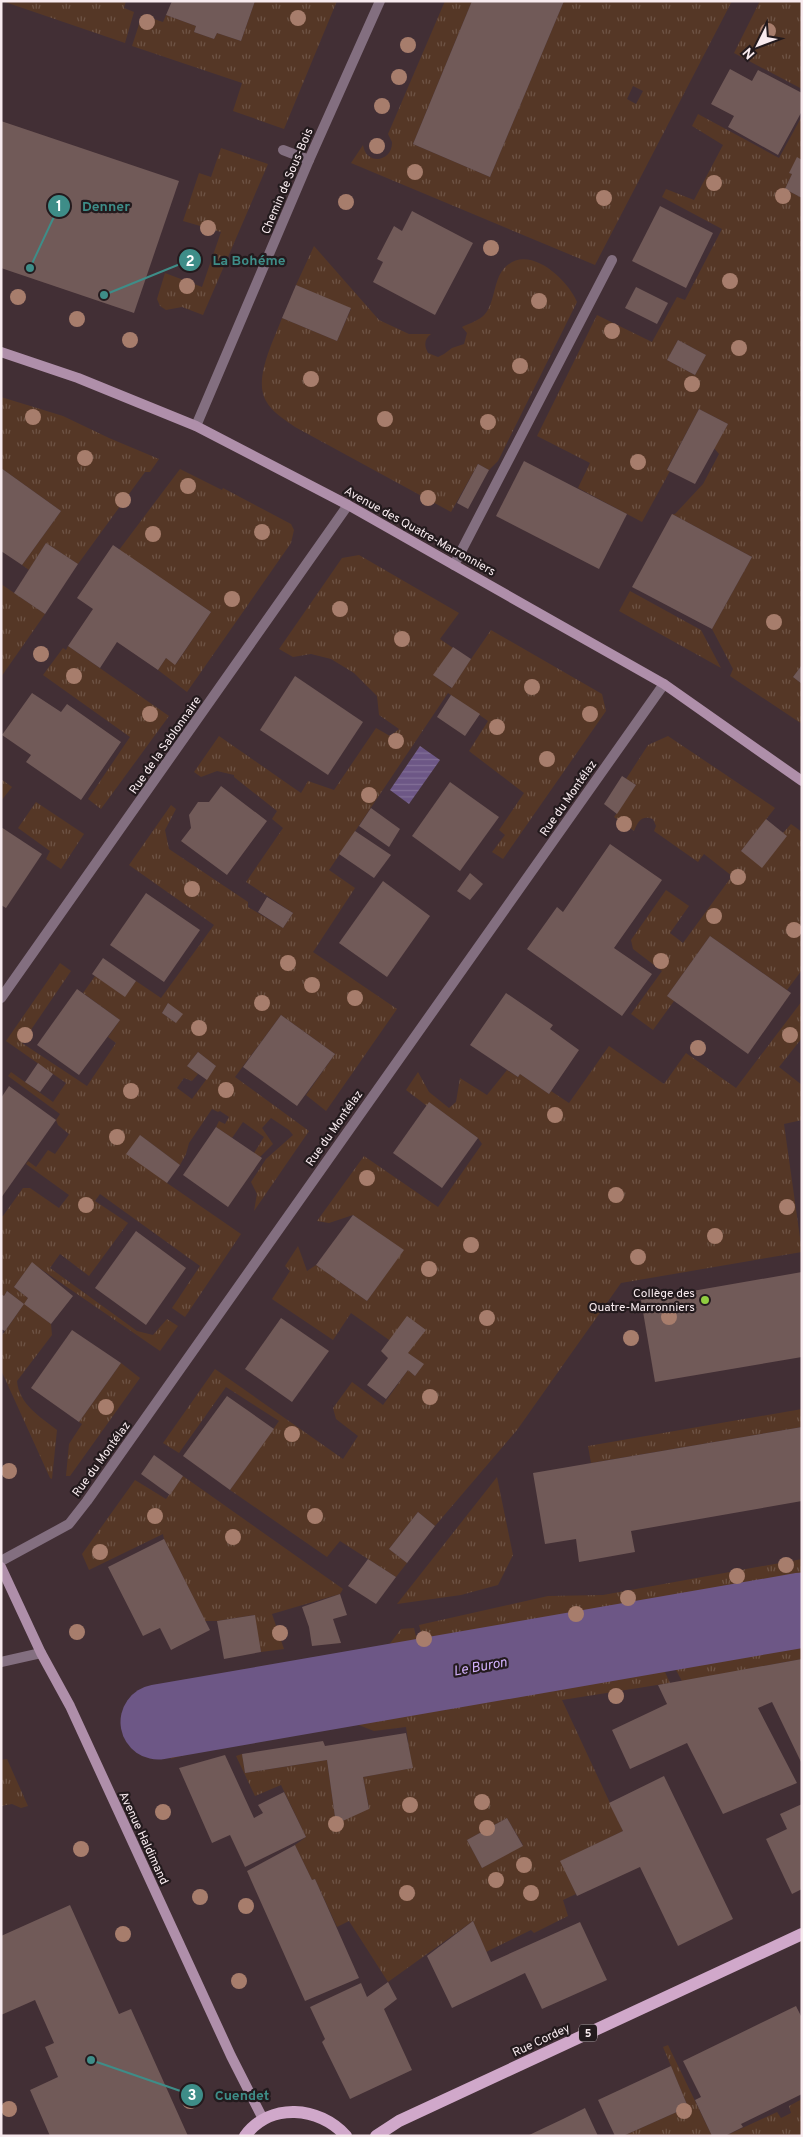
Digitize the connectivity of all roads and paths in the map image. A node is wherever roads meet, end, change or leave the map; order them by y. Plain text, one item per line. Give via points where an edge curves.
1 (380, 1) edge
2 (283, 150) dead end
3 (309, 160) junction
4 (612, 260) dead end
5 (1, 352) edge
6 (196, 426) junction
7 (348, 505) junction
8 (454, 564) junction
9 (664, 684) junction
10 (802, 781) edge
11 (1, 998) edge
12 (1, 1561) edge
13 (1, 1567) edge
14 (41, 1653) junction
15 (1, 1662) edge
16 (802, 1934) edge
17 (264, 2119) junction
18 (245, 2136) edge
19 (346, 2136) edge
20 (376, 2136) edge

1 - 3 street, Chemin de Sous-Bois
2 - 3 street
3 - 6 street, Chemin de Sous-Bois
4 - 8 street
5 - 6 street, Avenue des Quatre-Marronniers via 78,378
6 - 7 street, Avenue des Quatre-Marronniers
7 - 8 street, Avenue des Quatre-Marronniers
7 - 11 street, Rue de la Sablonnaire
8 - 9 street, Avenue des Quatre-Marronniers
9 - 10 street, Avenue des Quatre-Marronniers
9 - 12 street, Rue du Montélaz via 68,1524
13 - 14 street, Avenue Haldimand
14 - 15 street
14 - 17 street, Avenue Haldimand via 70,1706 231,2056
16 - 20 main road, Rue Cordey / 5 via 399,2121
17 - 18 main road
17 - 19 main road via 298,2111 331,2123

